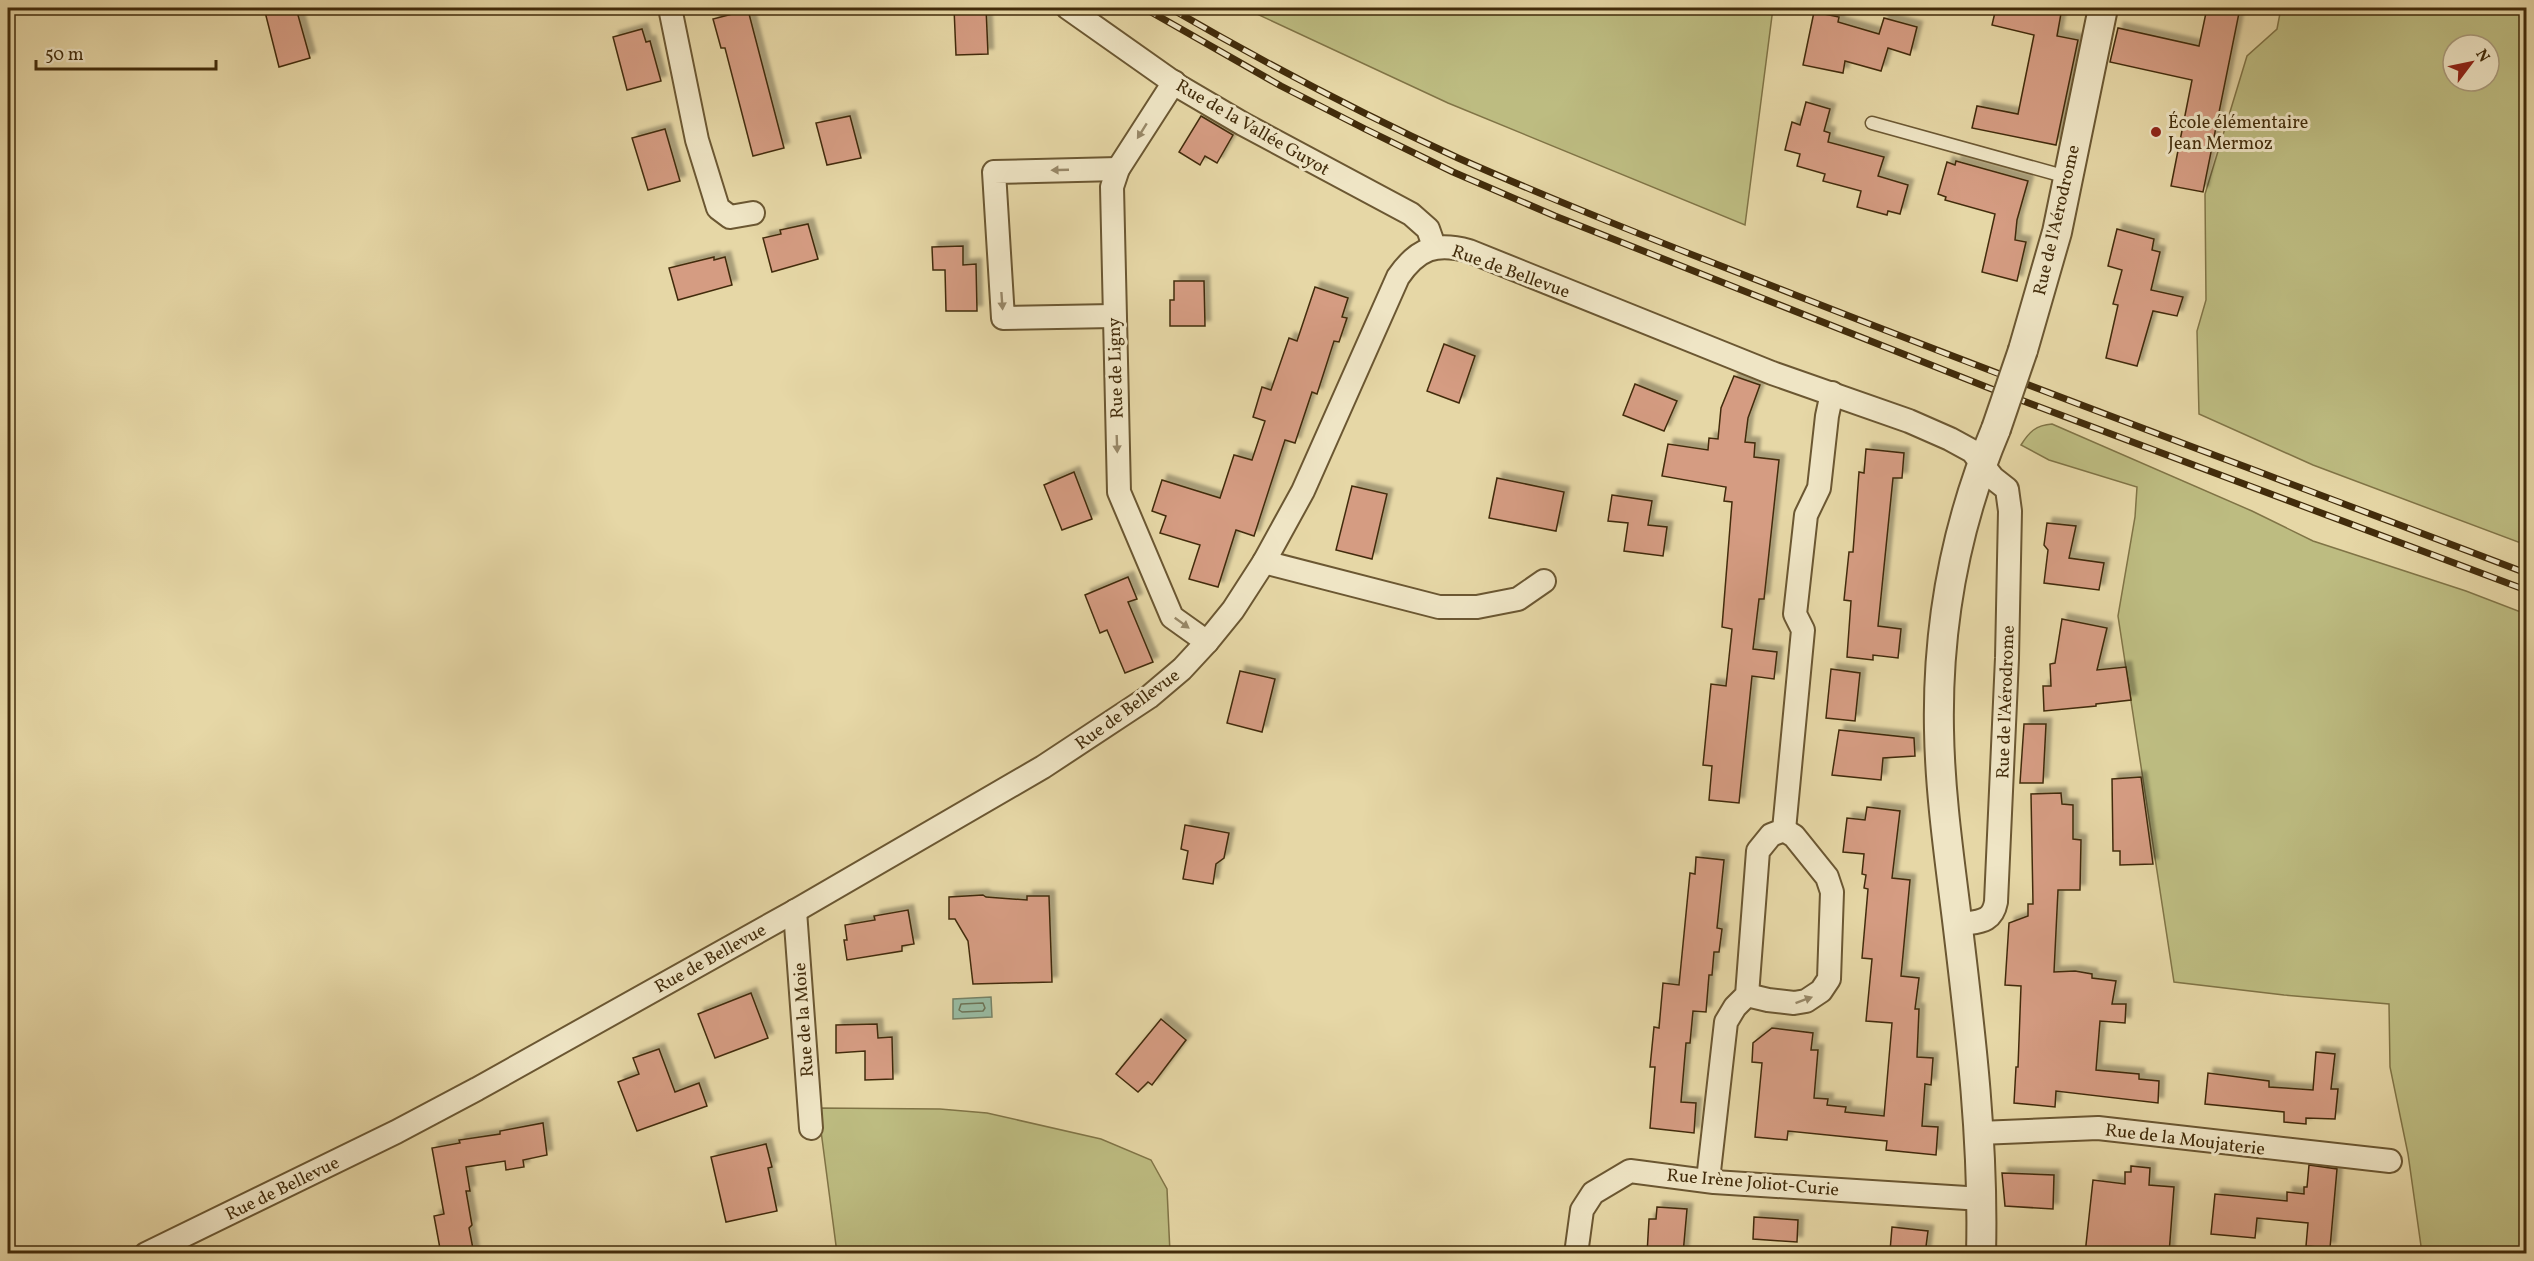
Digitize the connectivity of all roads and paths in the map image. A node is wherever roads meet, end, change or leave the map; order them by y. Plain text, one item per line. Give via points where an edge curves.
1 (670, 8) edge
2 (1068, 8) edge
3 (2103, 8) edge
4 (1174, 82) junction
5 (1872, 123) dead end
6 (1118, 169) junction
7 (2067, 177) junction
8 (753, 213) dead end
9 (1434, 246) junction
10 (1113, 316) junction
11 (1832, 393) junction
12 (1982, 462) junction
13 (1264, 562) junction
14 (1544, 581) dead end
15 (1207, 642) junction
16 (1784, 830) junction
17 (795, 911) junction
18 (1958, 926) junction
19 (1747, 995) junction
20 (811, 1128) dead end
21 (1979, 1133) junction
22 (2390, 1161) dead end
23 (1708, 1180) junction
24 (1982, 1199) junction
25 (146, 1254) edge
26 (1576, 1254) edge
27 (1981, 1254) edge

1 - 8 street via 697,140 718,208 730,217
2 - 4 street, Rue de la Vallée Guyot
3 - 7 street, Rue de l'Aérodrome
4 -> 6 street, Rue de Ligny
4 - 9 street, Rue de la Vallée Guyot via 1253,130 1411,214 1428,229
5 - 7 lane
6 - 10 street, Rue de Ligny via 1112,187
6 -> 10 street via 994,172 1004,318
7 - 12 street, Rue de l'Aérodrome, bridge via 2023,350
9 - 11 street, Rue de Bellevue via 1469,251 1772,373
9 - 13 street, Rue de Bellevue via 1412,260 1398,277 1303,491
10 -> 15 street, Rue de Ligny via 1119,492 1172,617
11 - 12 street, Rue de Bellevue via 1950,439 1972,451
11 - 16 street via 1819,488 1806,515 1795,614 1803,630
12 - 18 street, Rue de l'Aérodrome via 1955,558 1941,671 1942,793
12 - 18 street, Rue de l'Aérodrome via 2007,489 2010,511 1996,902 1988,919
13 - 14 street via 1438,607 1518,599
13 - 15 street, Rue de Bellevue
15 - 17 street, Rue de Bellevue via 1182,669 1114,722
16 - 19 street via 1771,835 1758,851
19 -> 16 street via 1794,1003 1806,1001 1821,991 1829,979 1832,892 1827,877 1794,836
17 - 20 street, Rue de la Moie
17 - 25 street, Rue de Bellevue via 396,1132
18 - 21 street, Rue de l'Aérodrome
19 - 23 street via 1726,1022
21 - 22 street, Rue de la Moujaterie via 2098,1128
21 - 24 street, Rue de l'Aérodrome
23 - 24 street, Rue Irène Joliot-Curie
23 - 26 street, Rue Irène Joliot-Curie via 1630,1171 1604,1185 1582,1210
24 - 27 street, Rue de l'Aérodrome

